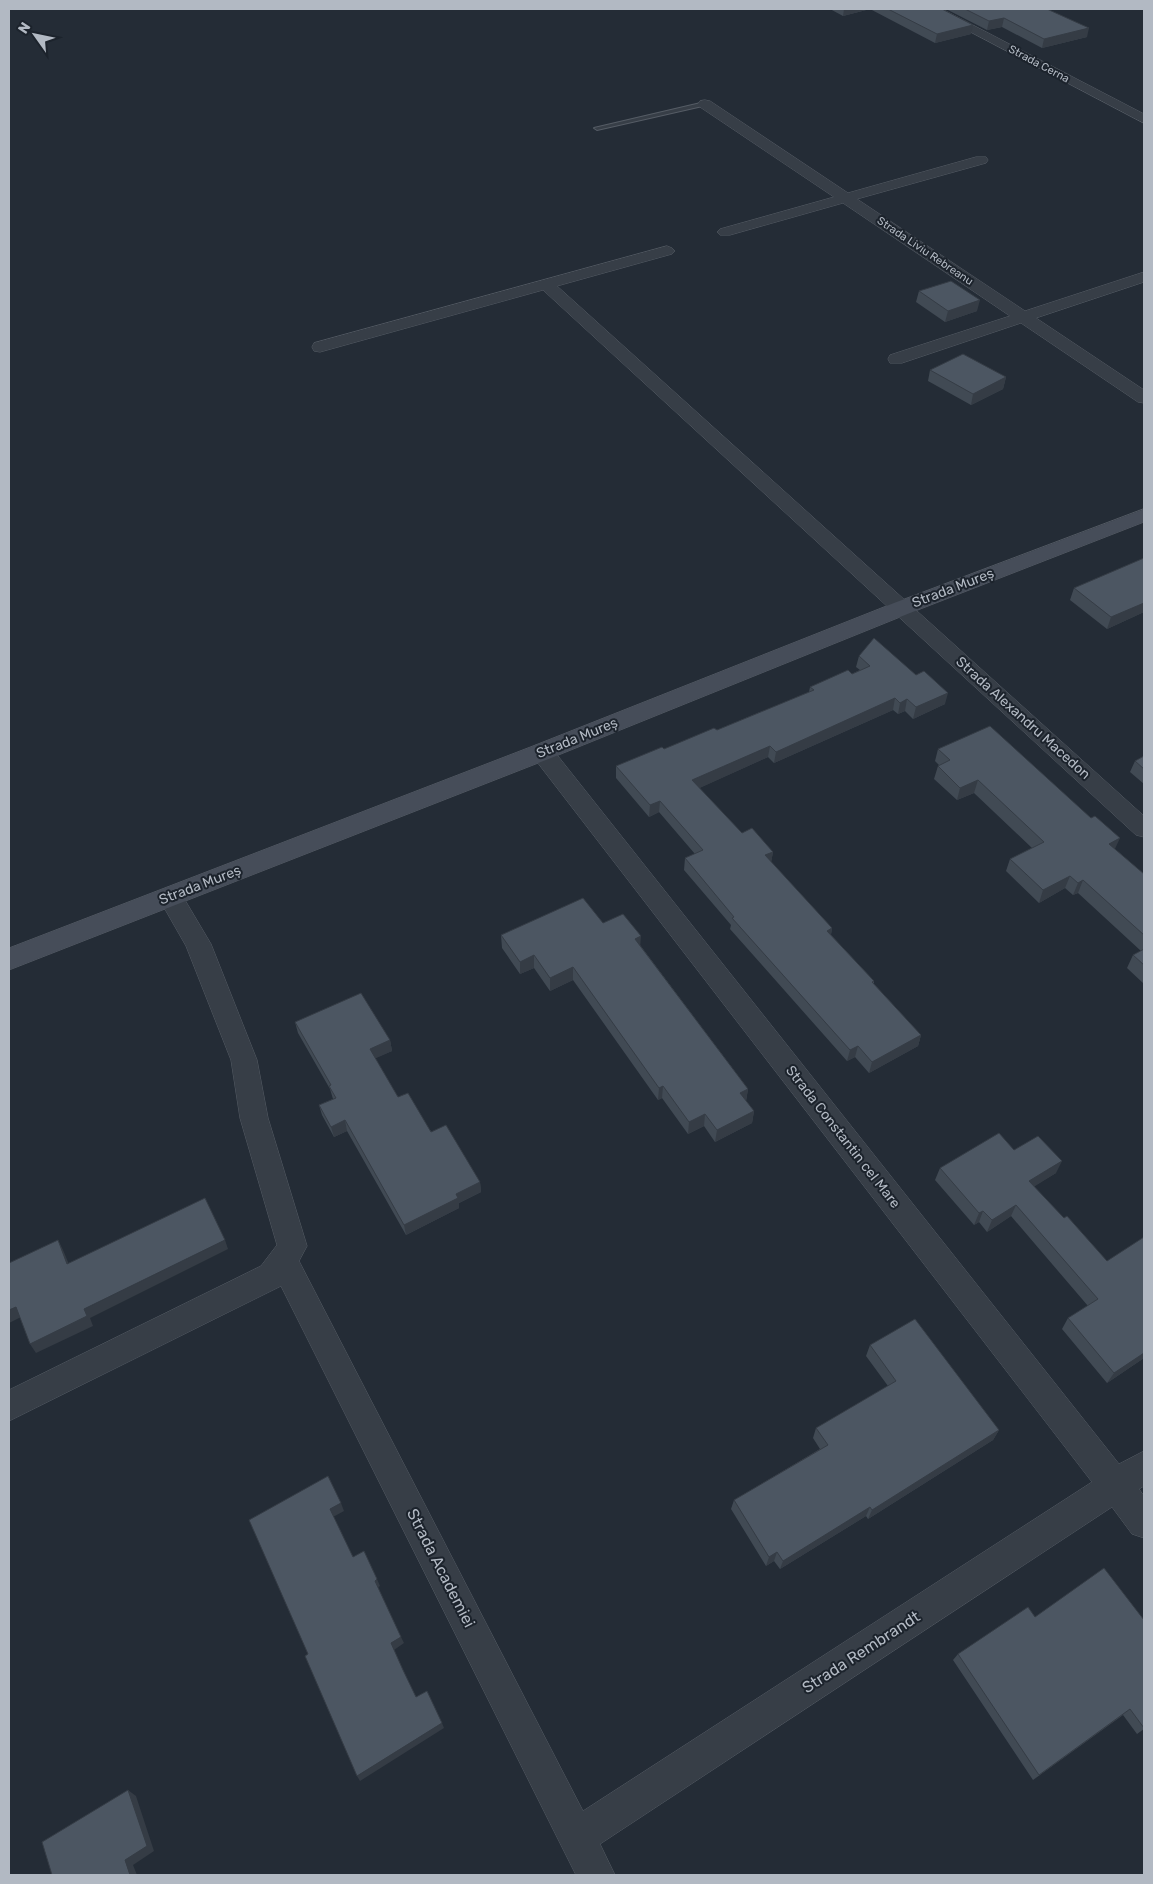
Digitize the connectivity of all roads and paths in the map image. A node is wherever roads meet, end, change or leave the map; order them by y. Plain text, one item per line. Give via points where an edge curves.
1 (933, 9) edge
2 (705, 104) joint
3 (1144, 119) edge
4 (597, 128) dead end
5 (981, 160) dead end
6 (846, 198) junction
7 (725, 232) dead end
8 (667, 251) dead end
9 (1144, 278) edge
10 (546, 285) junction
11 (1023, 317) junction
12 (320, 347) dead end
13 (896, 359) dead end
14 (1144, 398) edge
15 (1144, 515) edge
16 (902, 608) junction
17 (542, 752) junction
18 (1144, 829) edge
19 (170, 897) junction
20 (9, 960) edge
21 (284, 1261) junction
22 (9, 1406) edge
23 (1144, 1468) edge
24 (1116, 1486) junction
25 (1144, 1522) edge
26 (577, 1837) junction
27 (596, 1875) edge

1 - 3 street, Strada Cerna
2 - 4 lane
2 - 6 street, Strada Liviu Rebreanu
5 - 6 street
6 - 7 street
6 - 11 street, Strada Liviu Rebreanu
8 - 10 street
9 - 11 street
10 - 12 street
10 - 16 street, Strada Alexandru Macedon
11 - 13 street
11 - 14 street, Strada Liviu Rebreanu
15 - 16 street, Strada Mureș
16 - 17 street, Strada Mureș
16 - 18 street, Strada Alexandru Macedon
17 - 19 street, Strada Mureș
17 - 24 street, Strada Constantin cel Mare
19 - 20 street, Strada Mureș
19 - 21 street via 198,944 244,1060 254,1118 292,1246
21 - 22 street via 270,1276
21 - 26 street, Strada Academiei
23 - 24 street, Strada Rembrandt
24 - 25 street, Strada Constantin cel Mare
24 - 26 street, Strada Rembrandt
26 - 27 street, Strada Academiei

